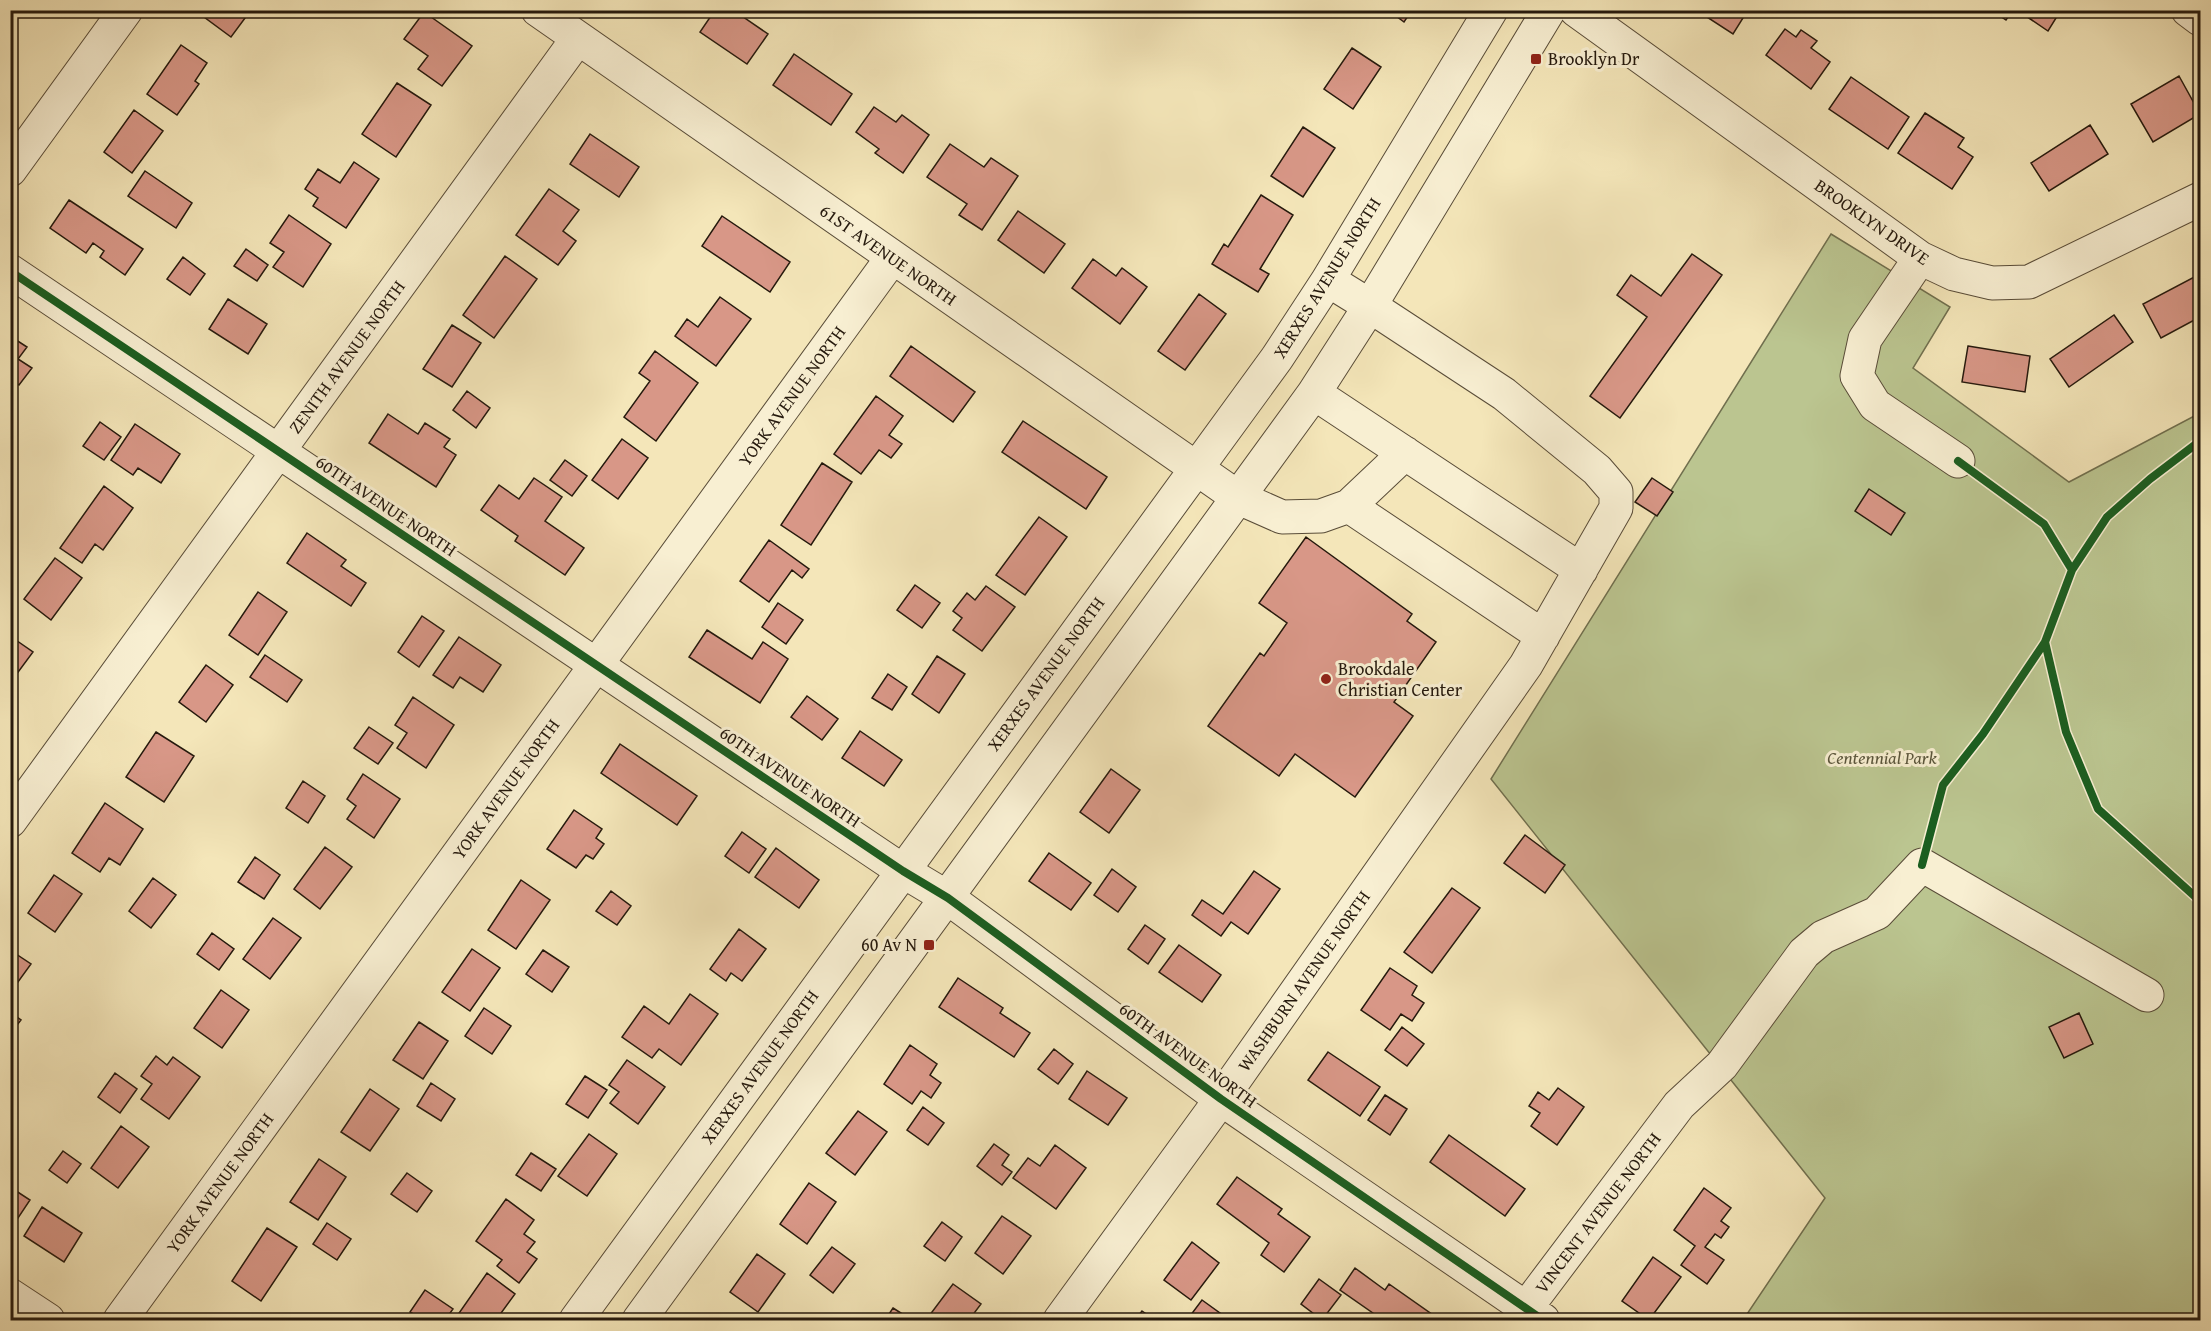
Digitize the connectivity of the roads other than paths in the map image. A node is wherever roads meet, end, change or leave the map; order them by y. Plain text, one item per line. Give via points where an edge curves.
1 (126, 10) edge
2 (538, 10) edge
3 (1491, 10) edge
4 (1549, 10) edge
5 (1576, 10) edge
6 (2188, 10) edge
7 (2200, 19) edge
8 (578, 38) junction
9 (10, 170) edge
10 (2200, 199) edge
11 (892, 258) junction
12 (1920, 258) junction
13 (10, 271) edge
14 (1328, 280) junction
15 (1370, 306) junction
16 (1314, 393) junction
17 (279, 451) junction
18 (1405, 453) junction
19 (1958, 461) dead end
20 (1196, 467) junction
21 (1239, 498) junction
22 (1349, 506) junction
23 (1581, 570) junction
24 (1543, 636) junction
25 (596, 666) junction
26 (10, 821) edge
27 (903, 871) junction
28 (948, 898) junction
29 (2147, 995) dead end
30 (1221, 1099) junction
31 (10, 1295) edge
32 (1529, 1316) edge
33 (48, 1320) edge
34 (120, 1320) edge
35 (576, 1320) edge
36 (639, 1320) edge
37 (1060, 1320) edge

1 - 9 street
2 - 8 street, 61ST AVENUE NORTH
3 - 14 street, XERXES AVENUE NORTH
4 - 15 street
5 - 12 street, BROOKLYN DRIVE
6 - 7 street
8 - 11 street, 61ST AVENUE NORTH
8 - 17 street, ZENITH AVENUE NORTH
10 - 12 street, BROOKLYN DRIVE via 2029,282 1992,283 1954,274
11 - 20 street, 61ST AVENUE NORTH
11 - 25 street, YORK AVENUE NORTH
12 - 19 street via 1865,339 1857,376 1875,405
13 - 17 street, 60TH AVENUE NORTH
14 - 15 street, WASHBURN AVENUE NORTH
14 - 20 street, XERXES AVENUE NORTH via 1277,358
15 - 16 street
15 - 23 street, WASHBURN AVENUE NORTH via 1504,394 1597,470 1616,492 1616,508
16 - 18 street
16 - 21 street
17 - 25 street, 60TH AVENUE NORTH
17 - 26 street, ZENITH AVENUE NORTH
18 - 22 street
18 - 23 street
20 - 21 street, 61ST AVENUE NORTH
20 - 27 street, XERXES AVENUE NORTH
21 - 22 street, 61ST AVENUE NORTH via 1282,517 1321,516
21 - 28 street
22 - 24 street
23 - 24 street, WASHBURN AVENUE NORTH
24 - 30 street, WASHBURN AVENUE NORTH via 1526,666
25 - 27 street, 60TH AVENUE NORTH
25 - 34 street, YORK AVENUE NORTH
27 - 28 street, 60TH AVENUE NORTH
27 - 35 street, XERXES AVENUE NORTH
28 - 30 street, 60TH AVENUE NORTH
28 - 36 street
29 - 32 street, VINCENT AVENUE NORTH via 1922,865 1877,913 1823,938 1804,953 1722,1065 1679,1106
30 - 32 street, 60TH AVENUE NORTH
30 - 37 street, WASHBURN AVENUE NORTH
31 - 33 street

